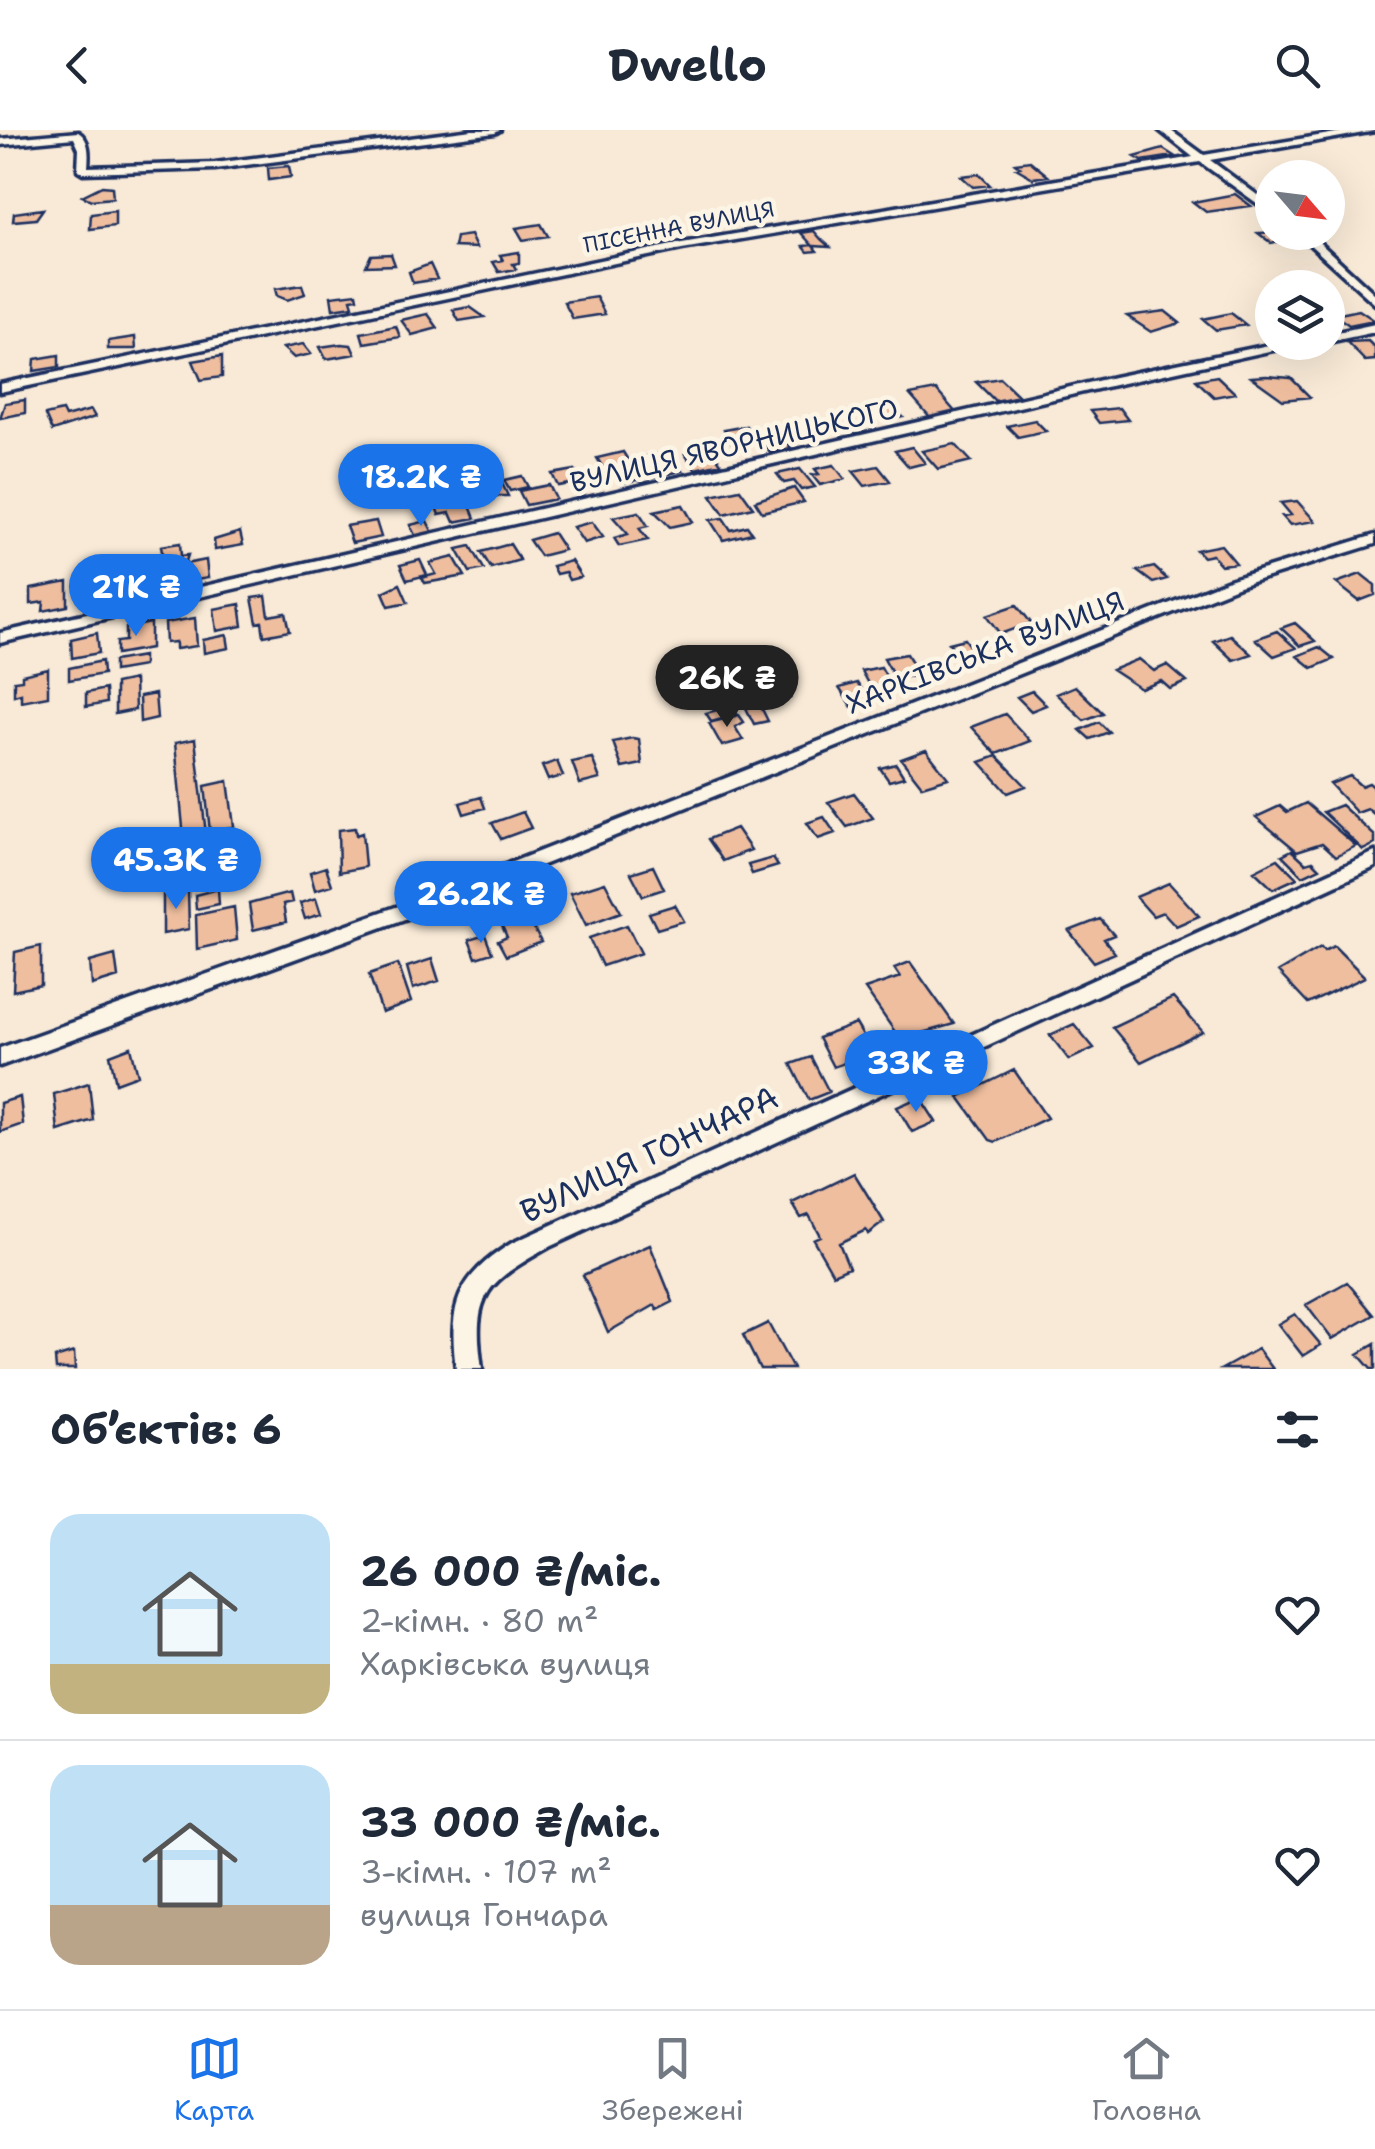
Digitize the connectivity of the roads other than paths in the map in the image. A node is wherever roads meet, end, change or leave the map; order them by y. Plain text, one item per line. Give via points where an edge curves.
1 (495, 130) edge
2 (1164, 130) edge
3 (1371, 130) edge
4 (0, 142) edge
5 (1202, 157) junction
6 (1255, 198) edge
7 (1321, 250) edge
8 (1375, 300) edge
9 (1375, 328) edge
10 (1345, 334) edge
11 (1255, 352) edge
12 (0, 388) edge
13 (1375, 539) edge
14 (0, 638) edge
15 (1375, 858) edge
16 (0, 1057) edge
17 (469, 1369) edge

1 - 4 street via 121,172 83,170 78,134
2 - 5 street
3 - 5 street, ПІСЕННА ВУЛИЦЯ
5 - 6 street
5 - 12 street, ПІСЕННА ВУЛИЦЯ via 682,246
7 - 8 street
9 - 10 street
11 - 14 street, ВУЛИЦЯ ЯВОРНИЦЬКОГО
13 - 16 street, ХАРКІВСЬКА ВУЛИЦЯ via 1234,584 428,903
15 - 17 street, ВУЛИЦЯ ГОНЧАРА via 501,1261 487,1269 468,1300 463,1336

